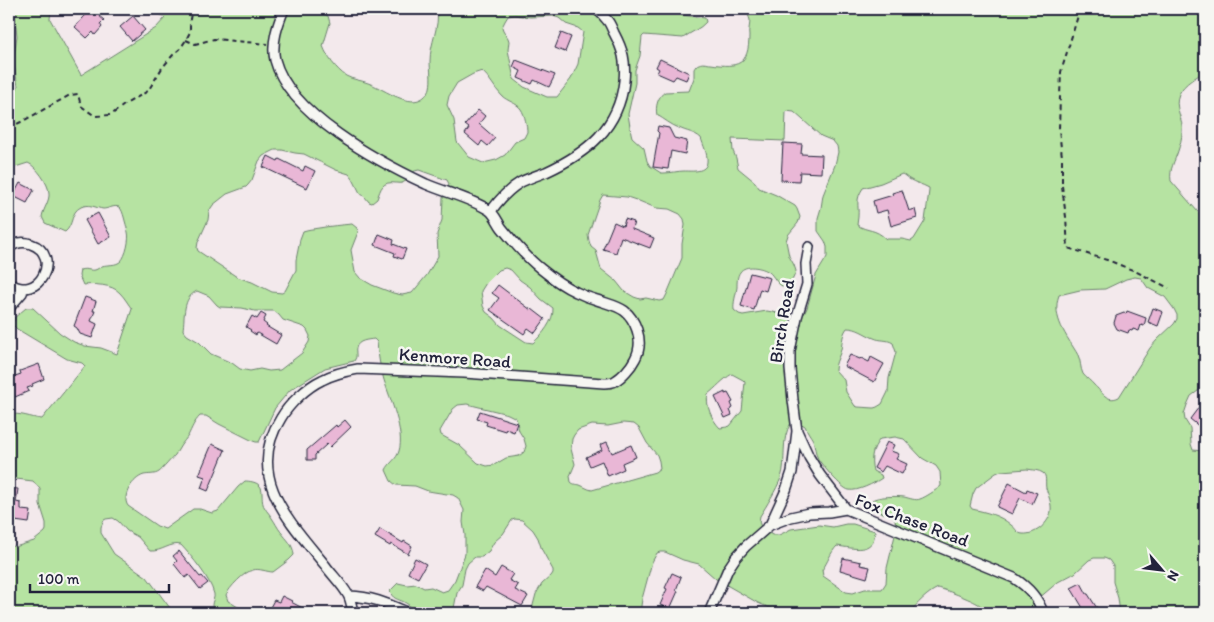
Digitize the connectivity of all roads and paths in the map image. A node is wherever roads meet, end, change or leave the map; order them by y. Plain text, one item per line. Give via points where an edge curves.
1 (192, 9) edge
2 (284, 9) edge
3 (596, 9) edge
4 (1080, 9) edge
5 (186, 40) junction
6 (275, 45) junction
7 (9, 128) edge
8 (491, 211) junction
9 (809, 247) dead end
10 (9, 248) edge
11 (9, 282) edge
12 (24, 288) junction
13 (1169, 288) dead end
14 (9, 308) edge
15 (797, 431) junction
16 (846, 509) junction
17 (770, 525) junction
18 (350, 596) junction
19 (353, 613) edge
20 (409, 613) edge
21 (709, 613) edge
22 (1043, 613) edge

1 - 5 path
2 - 6 street, Kenmore Road
3 - 8 street via 608,20 622,48 623,93 616,113 591,146 548,171 521,182
4 - 13 path via 1061,72 1060,88 1059,129 1068,248 1110,261
5 - 6 path via 195,44 214,39
5 - 7 path via 162,68 148,91 111,115 95,116 81,106 78,94 70,95
6 - 8 street, Kenmore Road via 275,59 283,81 318,118 388,164
8 - 18 street, Kenmore Road via 524,255 558,282 590,298 617,306 628,314 638,333 637,355 614,381 604,384 358,369 321,380 302,394 275,427 267,470 272,489 287,518
9 - 15 street, Birch Road via 807,284 796,317 790,351
10 - 12 street via 17,243 29,243 39,248 45,257 46,270 42,279
11 - 12 street
12 - 14 street
15 - 16 street, Birch Road via 820,476
15 - 17 street, Birch Road via 792,472
16 - 17 street, Fox Chase Road via 809,513
16 - 22 street, Fox Chase Road via 1014,578 1034,595
17 - 21 street, Fox Chase Road via 728,568
18 - 19 street, Kenmore Road
18 - 20 street via 377,600

